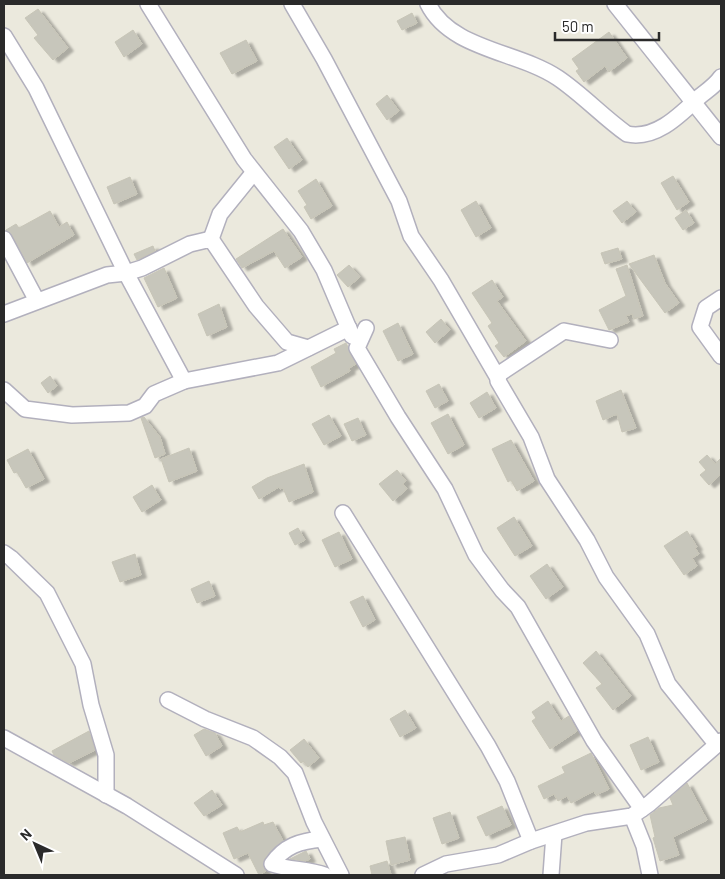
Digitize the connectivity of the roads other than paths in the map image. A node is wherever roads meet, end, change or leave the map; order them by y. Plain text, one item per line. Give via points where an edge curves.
1 (148, 4) edge
2 (292, 4) edge
3 (428, 4) edge
4 (615, 4) edge
5 (4, 36) edge
6 (721, 77) edge
7 (693, 104) junction
8 (721, 137) edge
9 (254, 172) junction
10 (4, 239) edge
11 (211, 239) junction
12 (126, 273) junction
13 (721, 298) edge
14 (37, 301) junction
15 (4, 314) edge
16 (348, 328) junction
17 (366, 328) dead end
18 (610, 340) dead end
19 (308, 348) junction
20 (357, 348) junction
21 (721, 356) edge
22 (498, 378) junction
23 (184, 381) junction
24 (4, 390) edge
25 (343, 513) dead end
26 (4, 553) edge
27 (168, 700) dead end
28 (4, 738) edge
29 (719, 743) edge
30 (106, 795) junction
31 (637, 812) junction
32 (554, 834) junction
33 (322, 838) junction
34 (531, 841) junction
35 (236, 875) edge
36 (325, 875) edge
37 (340, 875) edge
38 (423, 875) edge
39 (551, 875) edge
40 (650, 875) edge

1 - 9 street
2 - 22 street via 399,201 411,236 441,280
3 - 7 street via 449,30 528,62 558,78 627,134 640,137 663,127
4 - 7 street
5 - 12 street via 36,88
6 - 7 street
7 - 8 street
9 - 11 street via 220,214
9 - 16 street via 300,231 324,270
10 - 14 street
11 - 12 street via 190,244
11 - 19 street via 256,306 287,342
12 - 14 street via 108,275
12 - 23 street
13 - 21 street via 706,308 700,327
14 - 15 street
16 - 19 street
16 - 20 street
17 - 20 street
18 - 22 street via 564,331 499,374
19 - 23 street via 278,363
20 - 31 street via 445,489 476,555 518,607
22 - 29 street via 532,437 547,479 587,540 606,577 647,634 668,684
23 - 24 street via 154,394 145,406 129,413 72,415 25,409
25 - 34 street via 488,746 507,781
26 - 30 street via 47,593 83,664 106,755
27 - 33 street via 253,738 280,756 295,773
28 - 30 street
29 - 31 street
30 - 35 street
31 - 32 street
31 - 40 street
32 - 34 street
32 - 39 street
33 - 36 street via 306,840 281,851 272,864
33 - 37 street
34 - 38 street via 498,855 446,864

